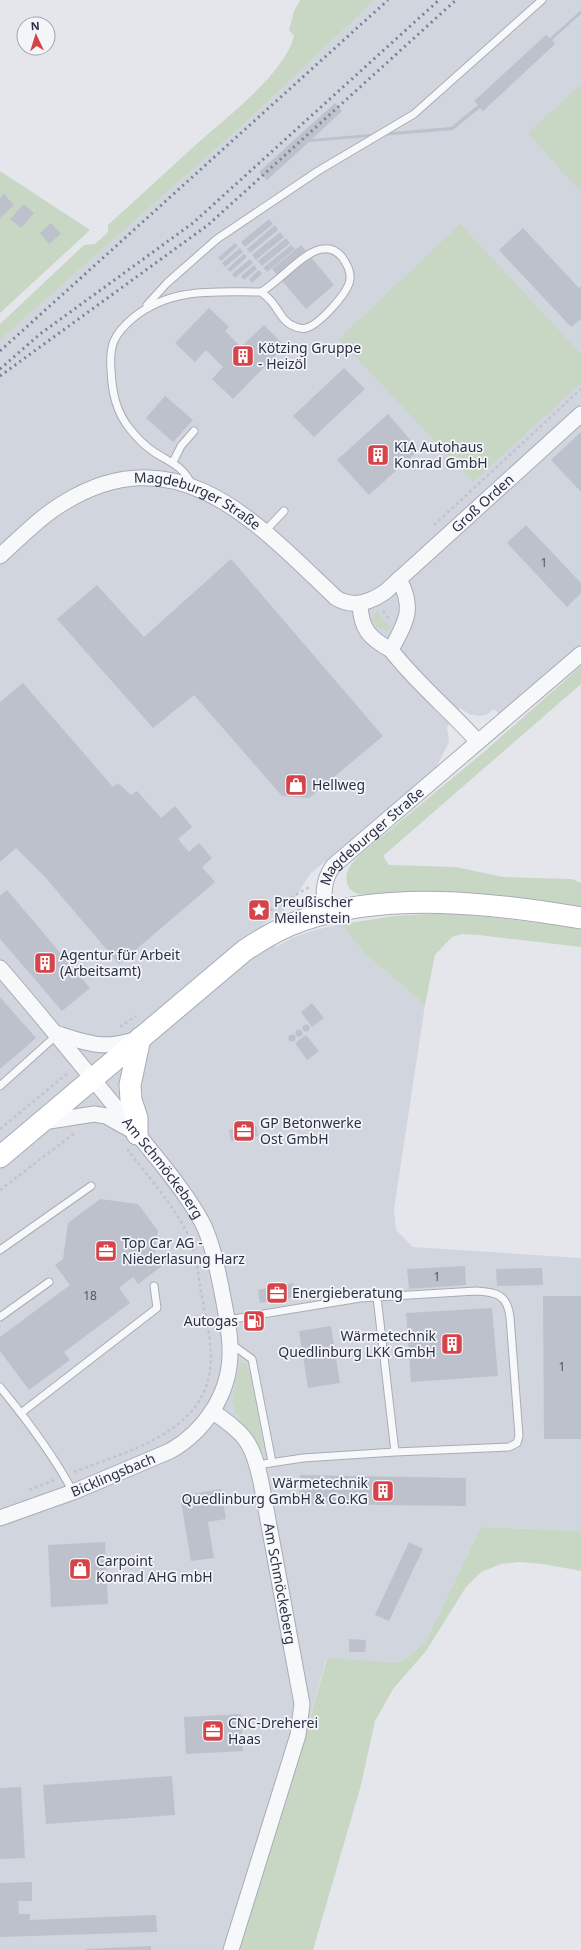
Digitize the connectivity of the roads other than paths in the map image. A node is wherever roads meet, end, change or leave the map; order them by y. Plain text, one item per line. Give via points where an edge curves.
1 (542, 0) edge
2 (260, 292) junction
3 (143, 310) junction
4 (581, 414) edge
5 (194, 431) dead end
6 (173, 462) junction
7 (193, 487) junction
8 (284, 511) dead end
9 (264, 531) junction
10 (0, 556) edge
11 (399, 579) junction
12 (373, 598) junction
13 (391, 650) junction
14 (581, 654) edge
15 (478, 742) junction
16 (327, 913) junction
17 (581, 918) edge
18 (0, 968) edge
19 (58, 1034) junction
20 (140, 1038) junction
21 (92, 1078) junction
22 (0, 1086) edge
23 (42, 1122) junction
24 (131, 1141) junction
25 (0, 1158) edge
26 (92, 1186) dead end
27 (0, 1250) edge
28 (49, 1282) dead end
29 (154, 1286) dead end
30 (378, 1297) junction
31 (0, 1317) edge
32 (226, 1320) junction
33 (230, 1344) junction
34 (0, 1387) edge
35 (212, 1411) junction
36 (21, 1412) junction
37 (396, 1452) junction
38 (272, 1462) junction
39 (257, 1465) junction
40 (73, 1492) junction
41 (0, 1518) edge
42 (231, 1950) edge

1 - 3 lane via 414,114 318,171 217,240 167,283
2 - 2 lane via 306,256 323,249 338,253 350,273 349,285 344,295 313,325 306,328 292,326 271,300
2 - 3 lane via 172,296
3 - 6 lane via 119,331 113,342 110,357 112,389 118,410 130,430 152,451
4 - 11 street, Groß Orden
5 - 6 lane via 181,446
6 - 7 lane via 184,472
7 - 9 street, Magdeburger Straße via 225,501
7 - 10 street, Magdeburger Straße via 167,480 144,478 115,481 95,487 48,513
8 - 9 lane
9 - 12 street, Magdeburger Straße via 336,598 347,603
11 - 12 street, Groß Orden
11 - 13 street via 405,594 406,622
12 - 13 street via 360,617 363,626 376,642
13 - 15 street via 406,670
14 - 15 street, Magdeburger Straße
15 - 16 street, Magdeburger Straße via 338,861 326,878 324,897
16 - 17 main road via 375,906 433,903 519,909
16 - 20 main road, Magdeburger Straße via 288,926 254,944
18 - 19 street, Magdeburger Straße
19 - 20 street, Magdeburger Straße via 93,1046
19 - 21 street, Magdeburger Straße
19 - 22 lane
20 - 21 main road, Magdeburger Straße
20 - 24 main road via 130,1085 137,1118
21 - 23 main road, Magdeburger Straße
21 - 24 street, Am Schmöckeberg
23 - 24 street via 94,1114 106,1116
23 - 25 main road, Magdeburger Straße
24 - 32 street, Am Schmöckeberg via 184,1193 199,1216 212,1248
26 - 27 lane
28 - 31 lane
29 - 36 lane via 157,1308
30 - 32 lane
30 - 37 lane
30 - 37 lane via 492,1292 500,1295 505,1301 510,1316 519,1436 517,1443 510,1447
32 - 33 street, Am Schmöckeberg
33 - 35 street, Am Schmöckeberg via 228,1370
33 - 38 lane via 252,1359
34 - 36 lane
35 - 39 street, Am Schmöckeberg via 244,1436
35 - 40 street, Bicklingsbach via 197,1432 185,1443
36 - 40 lane via 65,1476
37 - 38 lane
38 - 39 lane
39 - 42 street, Am Schmöckeberg via 298,1678 302,1711 298,1735
40 - 41 street, Bicklingsbach

